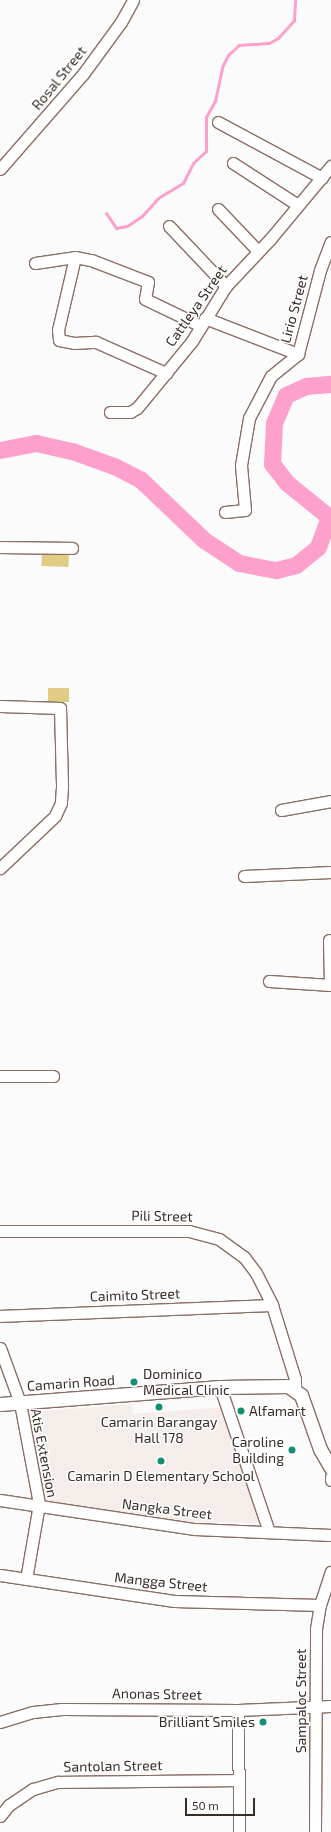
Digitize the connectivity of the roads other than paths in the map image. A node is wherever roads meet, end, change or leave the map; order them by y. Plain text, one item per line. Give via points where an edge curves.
1 (133, 0) edge
2 (218, 122) dead end
3 (233, 163) dead end
4 (331, 166) edge
5 (0, 170) edge
6 (322, 178) junction
7 (298, 205) junction
8 (218, 209) dead end
9 (169, 226) dead end
10 (331, 242) edge
11 (258, 251) junction
12 (75, 257) junction
13 (35, 263) dead end
14 (226, 286) junction
15 (203, 322) junction
16 (298, 354) junction
17 (166, 373) junction
18 (110, 412) dead end
19 (225, 512) dead end
20 (0, 547) edge
21 (72, 548) dead end
22 (0, 706) edge
23 (331, 801) edge
24 (281, 810) dead end
25 (0, 868) edge
26 (331, 872) edge
27 (244, 876) dead end
28 (329, 940) dead end
29 (269, 981) dead end
30 (330, 985) edge
31 (0, 1076) edge
32 (53, 1076) dead end
33 (0, 1231) edge
34 (272, 1305) junction
35 (0, 1316) edge
36 (0, 1348) edge
37 (220, 1387) junction
38 (295, 1390) junction
39 (20, 1403) junction
40 (0, 1404) edge
41 (331, 1468) edge
42 (0, 1500) edge
43 (39, 1504) junction
44 (269, 1532) junction
45 (331, 1535) edge
46 (331, 1572) edge
47 (0, 1575) edge
48 (26, 1579) junction
49 (320, 1605) junction
50 (331, 1706) edge
51 (316, 1707) junction
52 (238, 1710) junction
53 (0, 1722) edge
54 (238, 1780) junction
55 (0, 1816) edge
56 (239, 1832) edge
57 (315, 1832) edge

1 - 5 street, Rosal Street via 121,22 82,74
2 - 6 street
3 - 7 street
4 - 6 street, Cattleya Street
6 - 7 street, Cattleya Street
7 - 11 street, Cattleya Street
8 - 11 street
9 - 14 street
10 - 16 street, Lirio Street via 320,270
11 - 14 street, Cattleya Street
12 - 13 street
12 - 15 street via 91,260 148,282 145,299
12 - 17 street via 58,330 59,340 74,343 96,342
14 - 15 street, Cattleya Street
15 - 16 street
15 - 17 street, Cattleya Street
16 - 19 street, Lirio Street via 271,376 249,418 241,465 244,511
17 - 18 street, Cattleya Street via 137,408 130,412
20 - 21 street
22 - 25 street via 60,708 62,792 59,810
23 - 24 street
26 - 27 street
28 - 30 street
29 - 30 street
31 - 32 street
33 - 34 street, Pili Street via 204,1233 219,1239 244,1258 256,1273
34 - 35 street, Caimito Street
34 - 38 street, Pili Street via 295,1379
36 - 39 street, Atis Extension
37 - 38 main road, Camarin Road via 280,1385
37 - 39 main road, Camarin Road
37 - 44 street
38 - 41 main road via 305,1402 320,1448
39 - 40 main road, Camarin Road
39 - 43 street, Atis Extension
42 - 43 street, Nangka Street
43 - 44 street, Nangka Street via 195,1529
43 - 48 street, Atis Extension
44 - 45 street, Nangka Street
46 - 49 street, Sampaloc Street
47 - 48 street, Mangga Street
48 - 49 street, Mangga Street via 174,1601
49 - 51 street, Sampaloc Street via 316,1629
50 - 51 street, Anonas Street
51 - 52 street, Anonas Street
51 - 57 street, Sampaloc Street
52 - 53 street, Anonas Street via 62,1709 33,1712
52 - 54 street
54 - 55 street, Santolan Street via 58,1782 33,1790 9,1805
54 - 56 street

